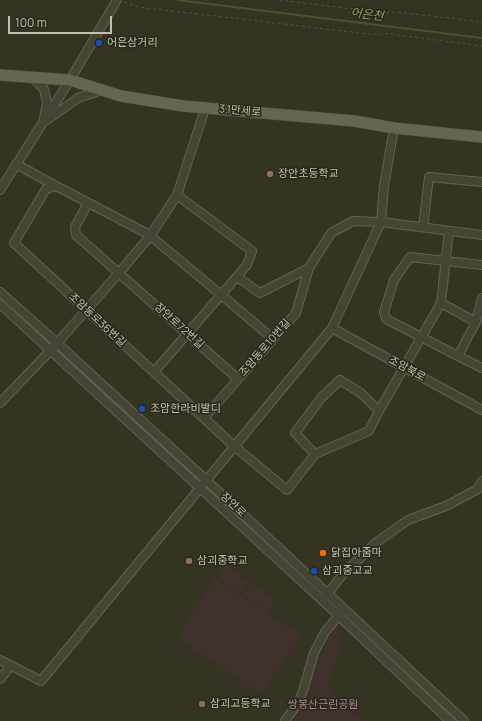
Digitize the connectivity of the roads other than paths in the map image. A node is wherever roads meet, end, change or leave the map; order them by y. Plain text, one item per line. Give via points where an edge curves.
1 (118, 0) edge
2 (0, 75) edge
3 (33, 78) junction
4 (70, 80) junction
5 (102, 90) junction
6 (205, 108) junction
7 (43, 122) junction
8 (394, 128) junction
9 (482, 137) edge
10 (16, 164) junction
11 (482, 182) edge
12 (56, 186) junction
13 (0, 190) edge
14 (177, 195) junction
15 (88, 203) junction
16 (381, 222) junction
17 (423, 228) junction
18 (449, 231) junction
19 (482, 235) edge
20 (150, 236) junction
21 (445, 261) junction
22 (482, 265) edge
23 (309, 268) junction
24 (119, 273) junction
25 (237, 277) junction
26 (0, 292) edge
27 (222, 295) junction
28 (482, 298) edge
29 (441, 303) junction
30 (0, 304) edge
31 (86, 310) junction
32 (476, 322) junction
33 (332, 328) junction
34 (187, 334) junction
35 (422, 336) junction
36 (273, 339) junction
37 (57, 343) junction
38 (51, 350) junction
39 (458, 356) junction
40 (404, 367) junction
41 (482, 368) edge
42 (154, 372) junction
43 (238, 379) junction
44 (0, 403) edge
45 (482, 410) edge
46 (379, 411) junction
47 (204, 418) junction
48 (234, 446) junction
49 (315, 454) junction
50 (206, 480) junction
51 (482, 481) edge
52 (200, 488) junction
53 (328, 594) junction
54 (322, 600) junction
55 (344, 609) junction
56 (338, 616) junction
57 (0, 660) edge
58 (11, 666) junction
59 (0, 679) edge
60 (285, 721) edge
61 (450, 721) edge
62 (464, 721) edge

1 - 4 street
2 - 3 main road, 3.1만세로
3 - 4 main road, 3.1만세로
3 - 7 street via 44,89 47,103
4 - 5 main road, 3.1만세로
4 - 7 street
5 - 6 main road, 3.1만세로 via 121,96
5 - 7 street via 78,98
6 - 8 main road, 3.1만세로 via 354,121
6 - 14 street
7 - 10 street
8 - 9 main road, 3.1만세로
8 - 16 street
10 - 12 street
10 - 13 street
11 - 17 street via 429,177
12 - 15 street
12 - 31 street, 조암동로36번길 via 46,189 14,243
14 - 20 street
14 - 25 street via 252,251 247,265
15 - 20 street
15 - 24 street, 장안로72번길 via 75,227 76,235
16 - 17 street, 조암동로10번길
16 - 23 street, 조암동로10번길 via 353,221 331,233
16 - 33 street
17 - 18 street, 조암동로10번길
18 - 19 street, 조암동로10번길
18 - 21 street
20 - 24 street
20 - 27 street
21 - 22 street
21 - 29 street
21 - 35 street via 410,257 394,280 384,312 386,319
23 - 25 street via 260,293
23 - 36 street, 조암동로10번길 via 296,313
24 - 31 street
24 - 34 street, 장안로72번길
25 - 27 street
26 - 37 street, 장안로
27 - 34 street
27 - 36 street
28 - 32 street
29 - 32 street
29 - 35 street
30 - 38 street, 장안로
31 - 37 street
31 - 42 street, 조암동로36번길
32 - 39 street
33 - 40 street, 조암북로
33 - 48 street
34 - 42 street
34 - 43 street, 장안로72번길
35 - 39 street
35 - 40 street
36 - 43 street, 조암동로10번길
37 - 38 street
37 - 50 street, 장안로
38 - 44 street
38 - 52 street, 장안로
39 - 41 street
40 - 45 street, 조암북로
40 - 46 street
42 - 47 street, 조암동로36번길
43 - 47 street, 조암동로10번길
46 - 49 street via 369,432
46 - 49 street via 361,393 340,380 322,397 295,433
47 - 48 street, 조암동로36번길
48 - 49 street, 조암동로36번길 via 287,490
48 - 50 street
50 - 52 street
50 - 53 street, 장안로
51 - 53 street via 478,489 446,506 408,520 378,540 344,573
52 - 54 street, 장안로
52 - 58 street via 41,681
53 - 54 street
53 - 55 street, 장안로
54 - 56 street, 장안로
55 - 56 street
55 - 62 street, 장안로
56 - 60 street via 325,632 314,653 303,691
56 - 61 street, 장안로
57 - 58 street
58 - 59 street

